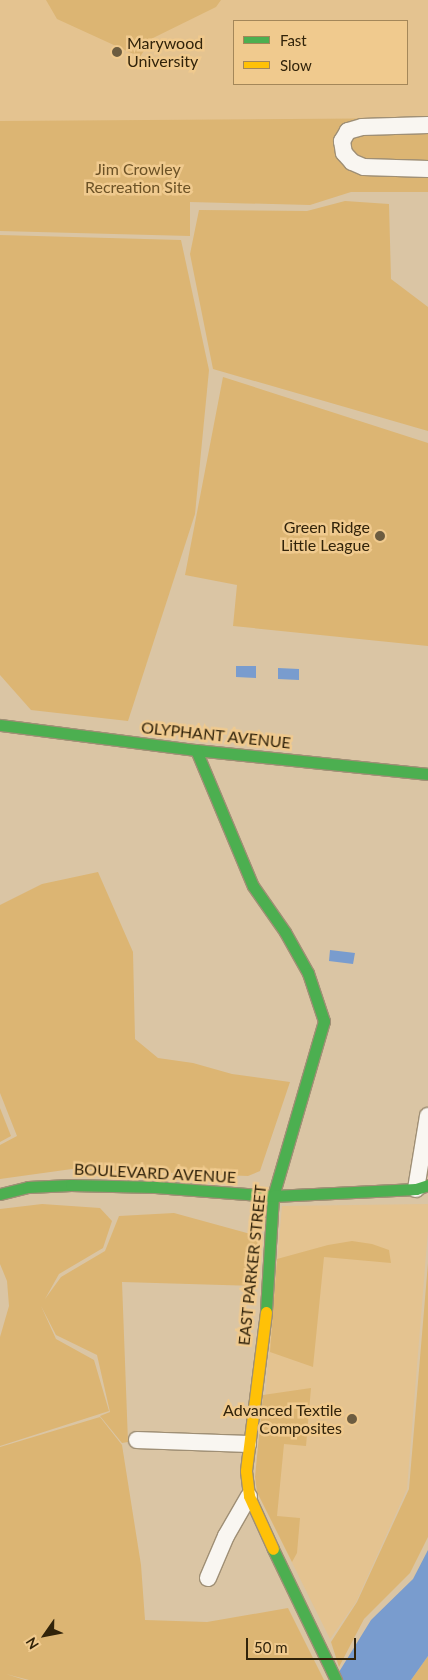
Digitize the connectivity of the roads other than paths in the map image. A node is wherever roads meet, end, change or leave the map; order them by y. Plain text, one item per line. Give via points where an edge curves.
1 (428, 125) edge
2 (428, 169) edge
3 (0, 725) edge
4 (196, 750) junction
5 (428, 774) edge
6 (428, 1116) edge
7 (422, 1187) edge
8 (0, 1194) edge
9 (273, 1196) junction
10 (137, 1440) dead end
11 (248, 1444) junction
12 (249, 1496) junction
13 (208, 1578) dead end
14 (336, 1680) edge

1 - 2 street via 362,127 348,131 342,141 344,153 352,162 364,167
3 - 4 street, OLYPHANT AVENUE
4 - 5 street, OLYPHANT AVENUE
4 - 9 street, EAST PARKER STREET via 253,886 308,973 324,1021
6 - 7 street
7 - 9 street, BOULEVARD AVENUE
8 - 9 street, BOULEVARD AVENUE via 28,1187 71,1185 155,1187
9 - 11 street, EAST PARKER STREET via 267,1305
10 - 11 street
11 - 12 street, EAST PARKER STREET via 246,1471
12 - 13 street via 226,1536
12 - 14 street, EAST PARKER STREET

